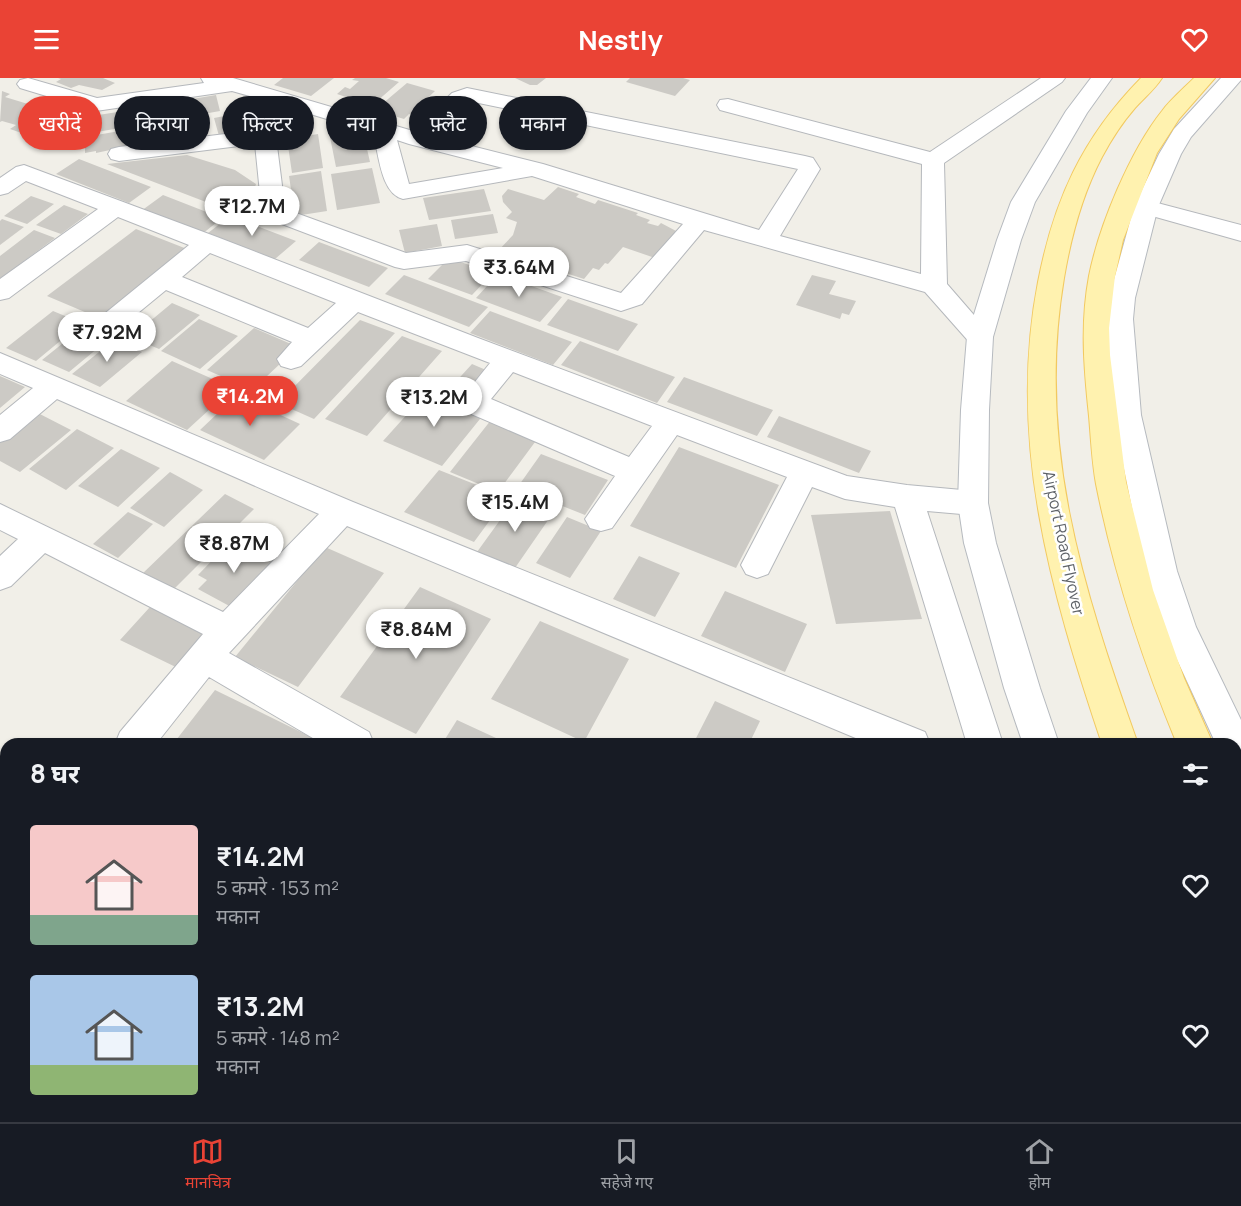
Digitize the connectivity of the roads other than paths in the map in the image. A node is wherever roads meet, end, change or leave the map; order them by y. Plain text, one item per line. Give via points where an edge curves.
1 (130, 78) edge
2 (1055, 78) edge
3 (1102, 78) edge
4 (1152, 78) edge
5 (1205, 78) edge
6 (1232, 78) edge
7 (220, 81) edge
8 (27, 84) dead end
9 (128, 96) edge
10 (147, 96) edge
11 (270, 96) edge
12 (462, 96) edge
13 (477, 96) edge
14 (487, 98) edge
15 (114, 102) edge
16 (728, 105) dead end
17 (1163, 138) junction
18 (222, 141) edge
19 (267, 150) edge
20 (389, 150) edge
21 (460, 150) edge
22 (119, 154) dead end
23 (933, 160) junction
24 (0, 163) edge
25 (535, 169) junction
26 (24, 172) junction
27 (0, 189) edge
28 (1146, 207) junction
29 (115, 208) junction
30 (699, 221) junction
31 (1241, 233) edge
32 (765, 240) junction
33 (208, 242) junction
34 (164, 279) junction
35 (934, 286) junction
36 (0, 292) edge
37 (354, 301) junction
38 (112, 321) dead end
39 (980, 337) junction
40 (312, 340) junction
41 (291, 359) dead end
42 (508, 360) junction
43 (0, 363) edge
44 (53, 387) junction
45 (671, 422) junction
46 (0, 431) edge
47 (635, 472) junction
48 (805, 472) junction
49 (907, 497) junction
50 (973, 503) junction
51 (342, 511) junction
52 (0, 516) edge
53 (601, 519) dead end
54 (41, 537) junction
55 (757, 565) dead end
56 (0, 576) edge
57 (227, 630) junction
58 (205, 657) junction
59 (138, 738) edge
60 (346, 738) edge
61 (897, 738) edge
62 (983, 738) edge
63 (1039, 738) edge
64 (1118, 738) edge
65 (1192, 738) edge
66 (1231, 738) edge

1 - 9 street
2 - 23 street
3 - 39 street via 1077,111 1023,202
4 - 64 main road, Airport Road Flyover via 1112,123 1070,204 1057,246 1043,332 1042,411 1049,492 1068,578
5 - 17 main road via 1193,88
6 - 17 street
7 - 10 street
7 - 11 street
8 - 15 street via 96,105
12 - 13 street
14 - 32 street via 806,163 809,169
16 - 23 street
17 - 28 street via 1170,154
17 - 65 main road via 1111,240 1101,286 1096,355 1111,482 1137,590
18 - 22 street
19 - 30 street via 274,213 404,261 466,253 621,302 633,298
20 - 25 street via 403,192
21 - 25 street
23 - 35 street
24 - 26 street
25 - 30 street
26 - 27 street
26 - 29 street
28 - 31 street
28 - 66 street via 1120,319 1127,415 1161,571 1179,627
29 - 33 street
29 - 36 street
30 - 32 street
32 - 35 street
33 - 34 street
33 - 37 street
34 - 38 street
34 - 40 street
35 - 39 street
37 - 40 street
37 - 42 street
39 - 50 street
40 - 41 street
42 - 45 street
42 - 47 street via 472,404
43 - 44 street
44 - 46 street
44 - 51 street
45 - 47 street
45 - 48 street
47 - 53 street
48 - 49 street via 845,487
48 - 55 street
49 - 50 street
49 - 62 street
50 - 63 street via 980,543
51 - 57 street
51 - 61 street
52 - 54 street
54 - 56 street
54 - 57 street
57 - 58 street
58 - 59 street
58 - 60 street

